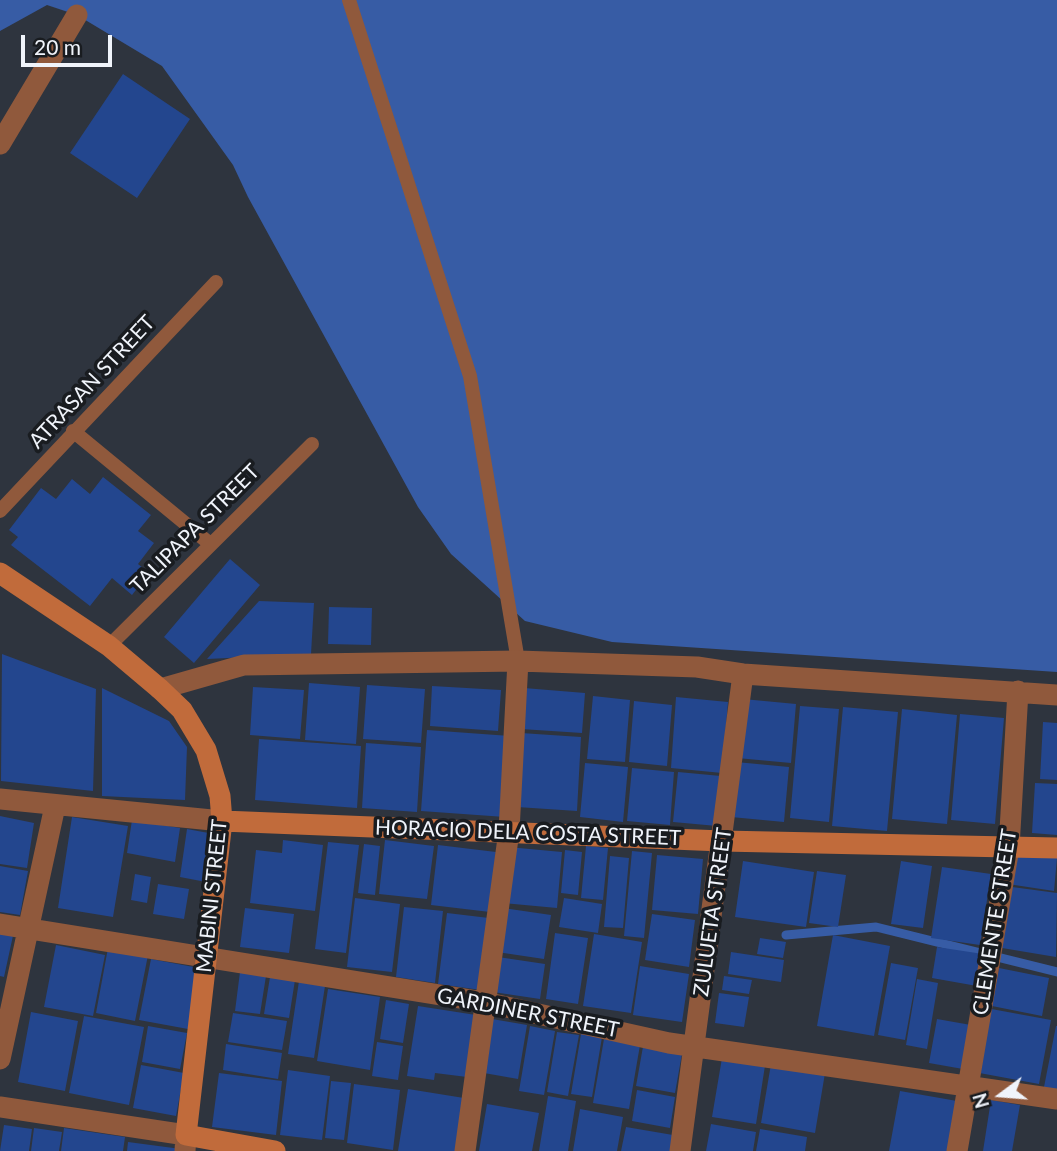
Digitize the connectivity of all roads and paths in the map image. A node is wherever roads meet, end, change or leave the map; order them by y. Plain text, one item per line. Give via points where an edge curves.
1 (349, 0) edge
2 (81, 7) edge
3 (0, 144) edge
4 (216, 282) dead end
5 (73, 431) junction
6 (312, 444) dead end
7 (0, 511) edge
8 (209, 543) junction
9 (0, 573) edge
10 (108, 646) junction
11 (518, 660) junction
12 (743, 674) junction
13 (160, 689) junction
14 (1018, 691) junction
15 (1057, 695) edge
16 (0, 799) edge
17 (55, 806) junction
18 (222, 821) junction
19 (509, 831) junction
20 (722, 841) junction
21 (1009, 848) junction
22 (1057, 848) edge
23 (0, 924) edge
24 (28, 930) junction
25 (207, 956) junction
26 (484, 1002) junction
27 (695, 1046) junction
28 (0, 1059) edge
29 (969, 1084) junction
30 (1057, 1099) edge
31 (0, 1107) edge
32 (186, 1143) edge
33 (275, 1151) edge
34 (465, 1151) edge
35 (681, 1151) edge
36 (957, 1151) edge

1 - 11 lane via 470,376
2 - 3 street
4 - 5 lane, ATRASAN STREET
5 - 7 lane, ATRASAN STREET
5 - 8 lane
6 - 8 lane, TALIPAPA STREET
8 - 10 lane, TALIPAPA STREET
9 - 10 street, MABINI STREET
10 - 13 street, MABINI STREET
11 - 12 street via 697,667
11 - 13 street via 244,665
11 - 19 street
12 - 14 street
12 - 20 street, ZULUETA STREET
13 - 18 street, MABINI STREET via 182,710 206,750 220,796
14 - 15 street
14 - 21 street, CLEMENTE STREET
16 - 17 street, HORACIO DELA COSTA STREET
17 - 18 street, HORACIO DELA COSTA STREET
17 - 24 street
18 - 19 street, HORACIO DELA COSTA STREET
18 - 25 street, MABINI STREET
19 - 20 street, HORACIO DELA COSTA STREET
19 - 26 street
20 - 21 street, HORACIO DELA COSTA STREET
20 - 27 street, ZULUETA STREET
21 - 22 street, HORACIO DELA COSTA STREET
21 - 29 street, CLEMENTE STREET
23 - 24 street, GARDINER STREET
24 - 25 street, GARDINER STREET
24 - 28 street
25 - 26 street, GARDINER STREET
25 - 32 street, MABINI STREET
26 - 27 street, GARDINER STREET
26 - 34 street
27 - 29 street, GARDINER STREET
27 - 35 street, ZULUETA STREET
29 - 30 street, GARDINER STREET
29 - 36 street, CLEMENTE STREET
31 - 32 street
32 - 33 street

